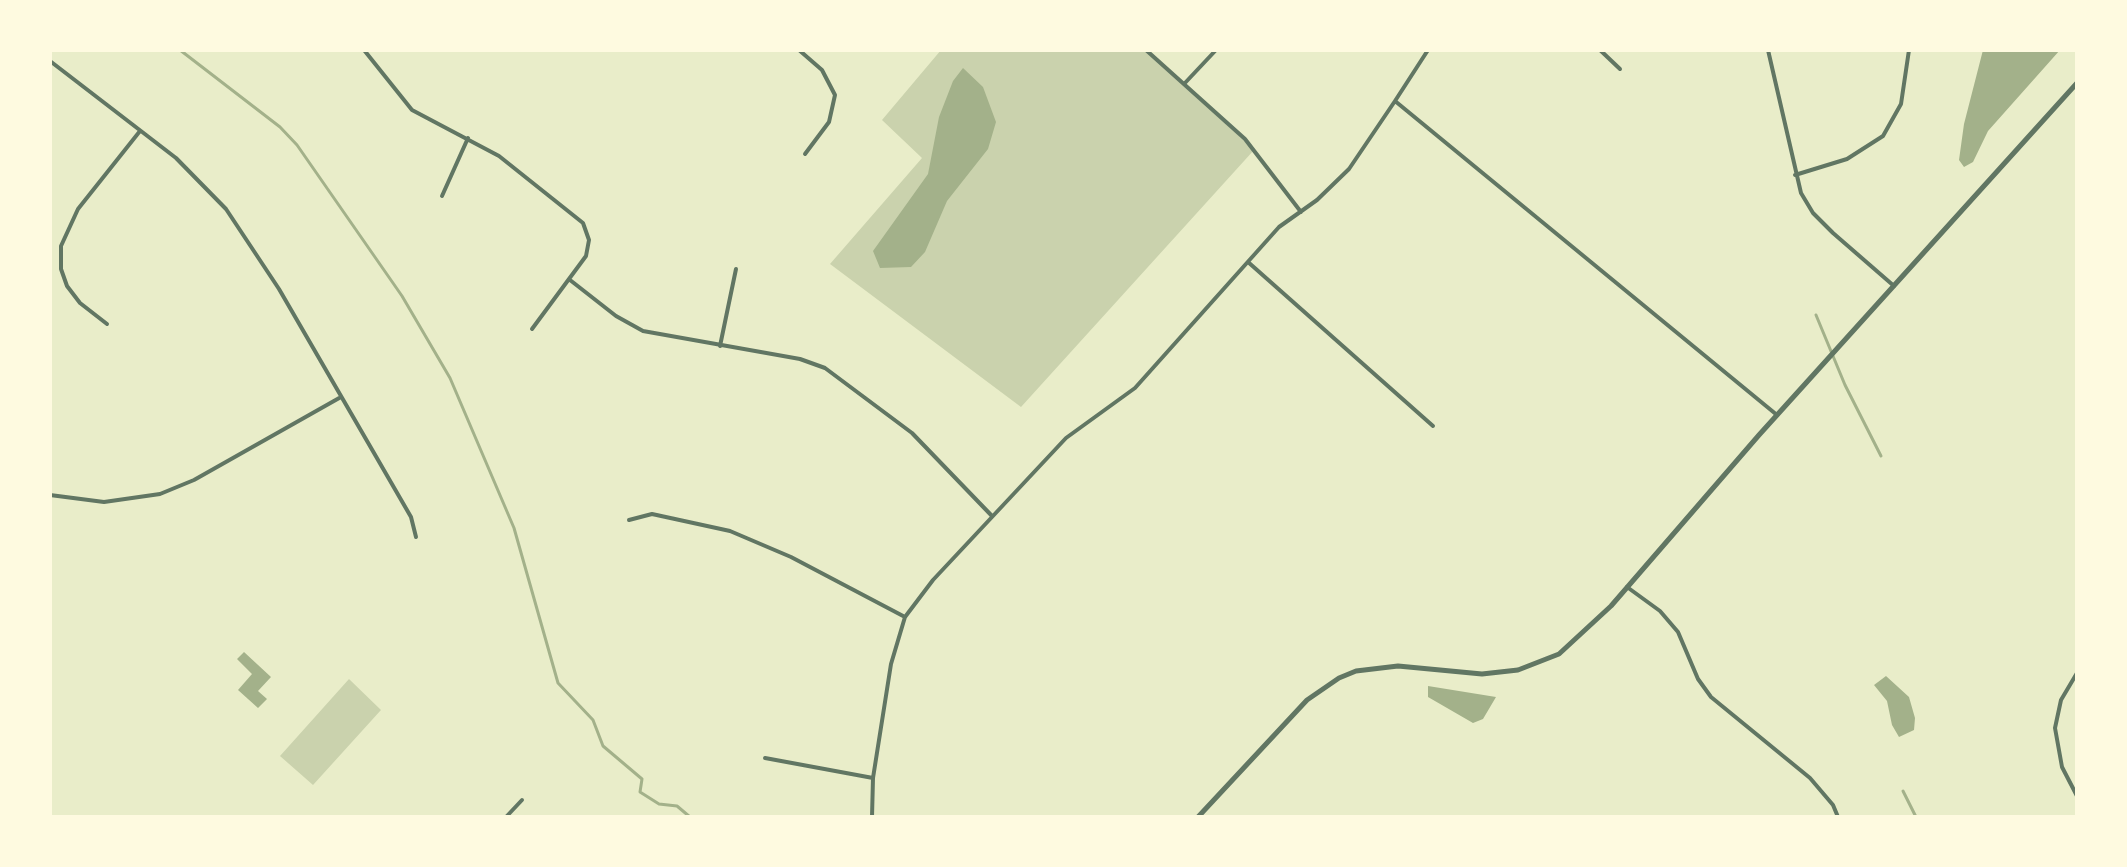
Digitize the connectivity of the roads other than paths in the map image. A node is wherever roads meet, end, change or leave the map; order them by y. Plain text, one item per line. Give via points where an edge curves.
1 (364, 50) edge
2 (799, 50) edge
3 (1146, 50) edge
4 (1216, 50) edge
5 (1428, 50) edge
6 (1600, 50) edge
7 (1768, 50) edge
8 (1909, 50) edge
9 (50, 61) edge
10 (1620, 69) dead end
11 (2077, 83) edge
12 (1184, 84) junction
13 (1395, 101) junction
14 (140, 130) junction
15 (468, 138) junction
16 (805, 154) dead end
17 (1795, 175) junction
18 (442, 196) dead end
19 (1301, 212) junction
20 (1248, 262) junction
21 (736, 269) dead end
22 (570, 280) junction
23 (1894, 286) junction
24 (107, 324) dead end
25 (532, 329) dead end
26 (720, 346) junction
27 (341, 397) junction
28 (1777, 415) junction
29 (1433, 426) dead end
30 (50, 495) edge
31 (992, 516) junction
32 (629, 520) dead end
33 (416, 537) dead end
34 (1627, 587) junction
35 (905, 617) junction
36 (2077, 673) edge
37 (765, 758) dead end
38 (873, 778) junction
39 (2077, 796) edge
40 (522, 800) dead end
41 (506, 817) edge
42 (872, 817) edge
43 (1198, 817) edge
44 (1838, 817) edge

1 - 15 street via 412,110
2 - 16 street via 822,70 835,95 829,122
3 - 12 street
4 - 12 street
5 - 13 street
6 - 10 street
7 - 17 street
8 - 17 street via 1901,104 1883,136 1847,159
9 - 14 street
11 - 23 street
12 - 19 street via 1245,139
13 - 19 street via 1349,169
13 - 28 street
14 - 24 street via 78,209 61,246 67,286
14 - 27 street via 201,181 244,232
15 - 18 street
15 - 22 street via 583,223 588,248
17 - 23 street via 1813,213
19 - 20 street via 1279,227
20 - 29 street
20 - 31 street via 1135,388 1066,438
21 - 26 street
22 - 25 street
22 - 26 street via 643,331
23 - 28 street
26 - 31 street via 800,359 834,374 912,433
27 - 30 street via 160,494 104,502
27 - 33 street via 411,517
28 - 34 street
31 - 35 street
32 - 35 street via 652,514 730,531
34 - 43 street via 1559,654 1518,670 1482,674 1398,666 1339,678 1307,700
34 - 44 street via 1678,632 1711,697 1810,778
35 - 38 street via 891,664
36 - 39 street via 2061,700 2055,728 2062,767
37 - 38 street
38 - 42 street
40 - 41 street

